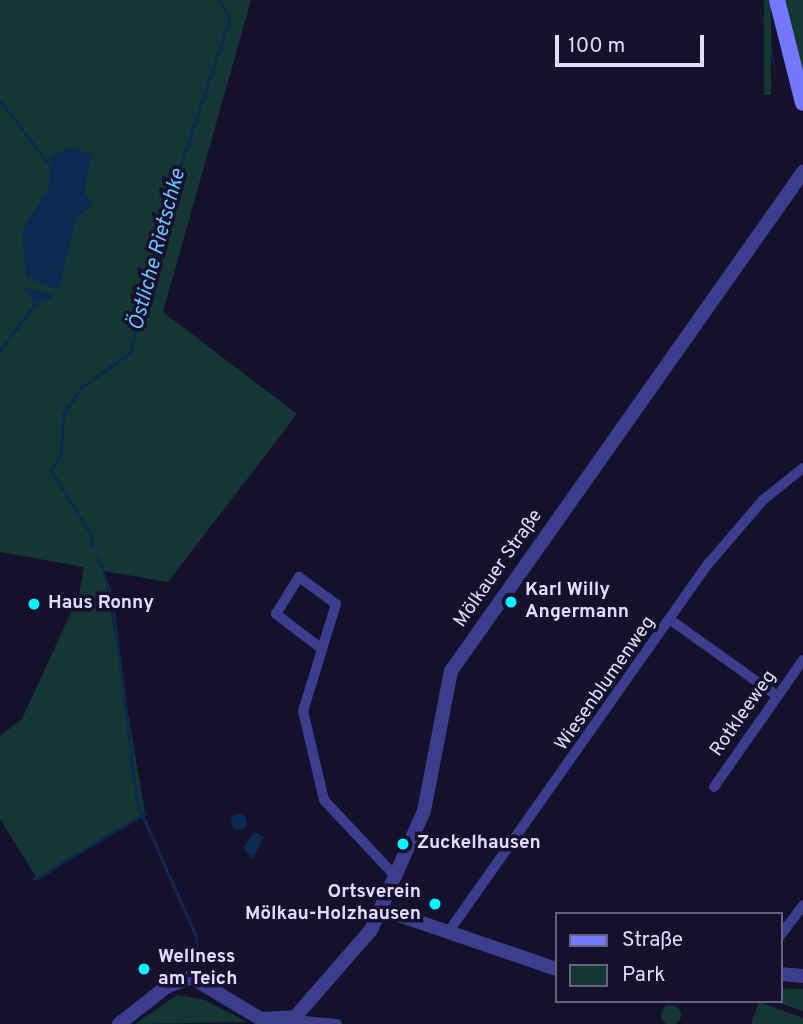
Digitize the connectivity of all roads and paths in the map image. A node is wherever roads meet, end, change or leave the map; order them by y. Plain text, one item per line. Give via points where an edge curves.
1 (777, 0) edge
2 (803, 103) edge
3 (803, 172) edge
4 (803, 468) edge
5 (672, 621) junction
6 (322, 649) junction
7 (803, 660) edge
8 (777, 696) junction
9 (714, 788) dead end
10 (396, 877) junction
11 (803, 905) edge
12 (384, 910) junction
13 (449, 931) junction
14 (782, 933) edge
15 (554, 968) edge
16 (782, 974) edge
17 (803, 976) edge
18 (292, 1020) edge
19 (119, 1024) edge
20 (337, 1024) edge

1 - 2 main road
3 - 10 street, Mölkauer Straße via 451,671 424,811
4 - 5 street, Wiesenblumenweg via 732,534
5 - 8 street
5 - 13 street, Wiesenblumenweg
6 - 6 street via 336,604 299,577 276,614
6 - 10 street via 303,711 324,800
7 - 8 street, Rotkleeweg
8 - 9 street, Rotkleeweg
10 - 12 street, Mölkauer Straße
11 - 14 street
12 - 13 street
12 - 18 street, Mölkauer Straße
13 - 15 street
16 - 17 street
18 - 19 street via 261,1019 191,977 166,986
18 - 20 street

